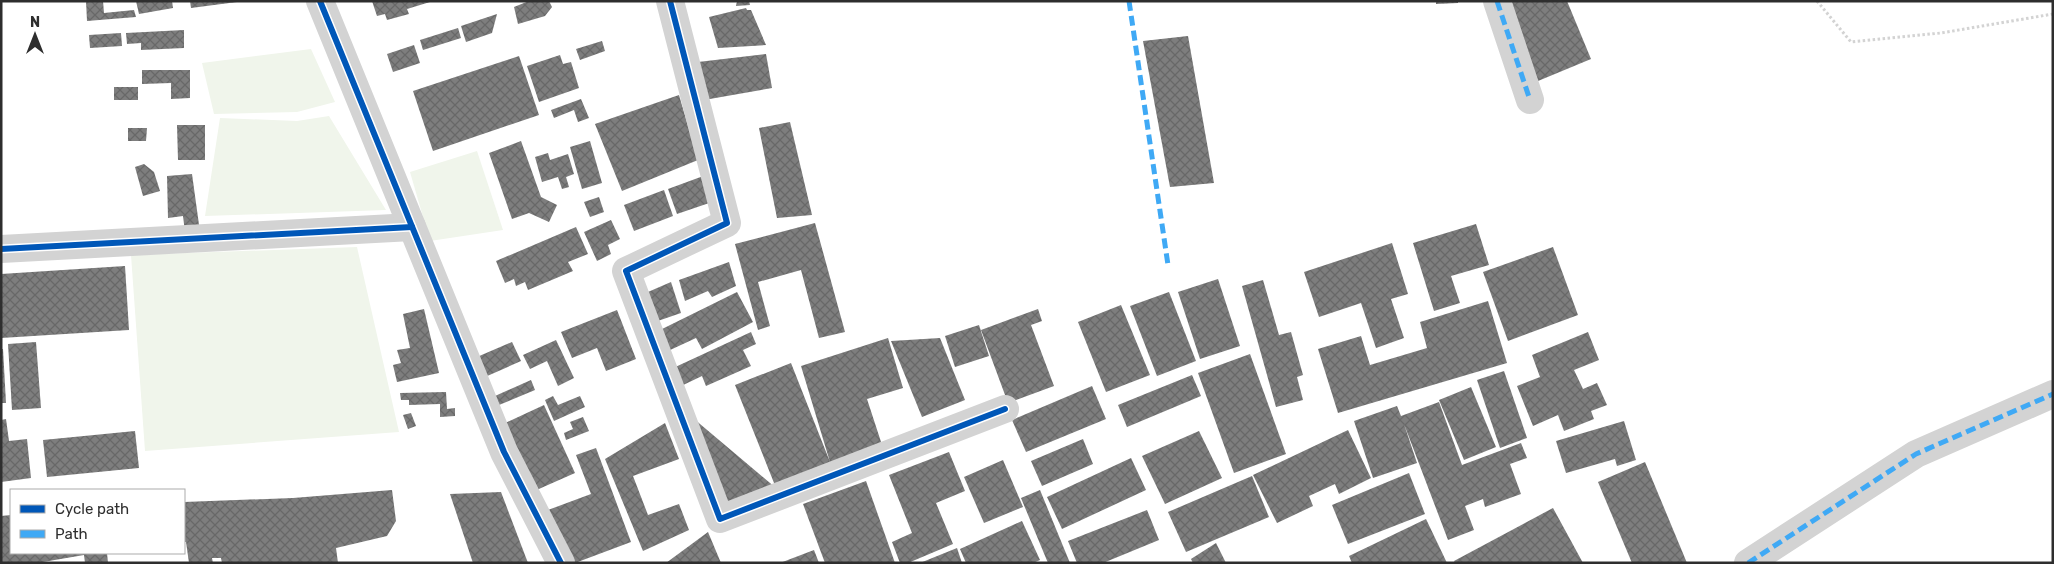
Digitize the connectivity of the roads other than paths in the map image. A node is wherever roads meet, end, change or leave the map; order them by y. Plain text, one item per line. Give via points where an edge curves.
1 (320, 1) edge
2 (670, 1) edge
3 (1497, 1) edge
4 (1530, 100) dead end
5 (412, 227) junction
6 (1, 249) edge
7 (2053, 394) edge
8 (1005, 410) dead end
9 (561, 563) edge
10 (1748, 563) edge

1 - 5 street
2 - 8 street via 727,223 626,271 720,520
3 - 4 street
5 - 6 street
5 - 9 street via 504,452
7 - 10 street via 1916,454

